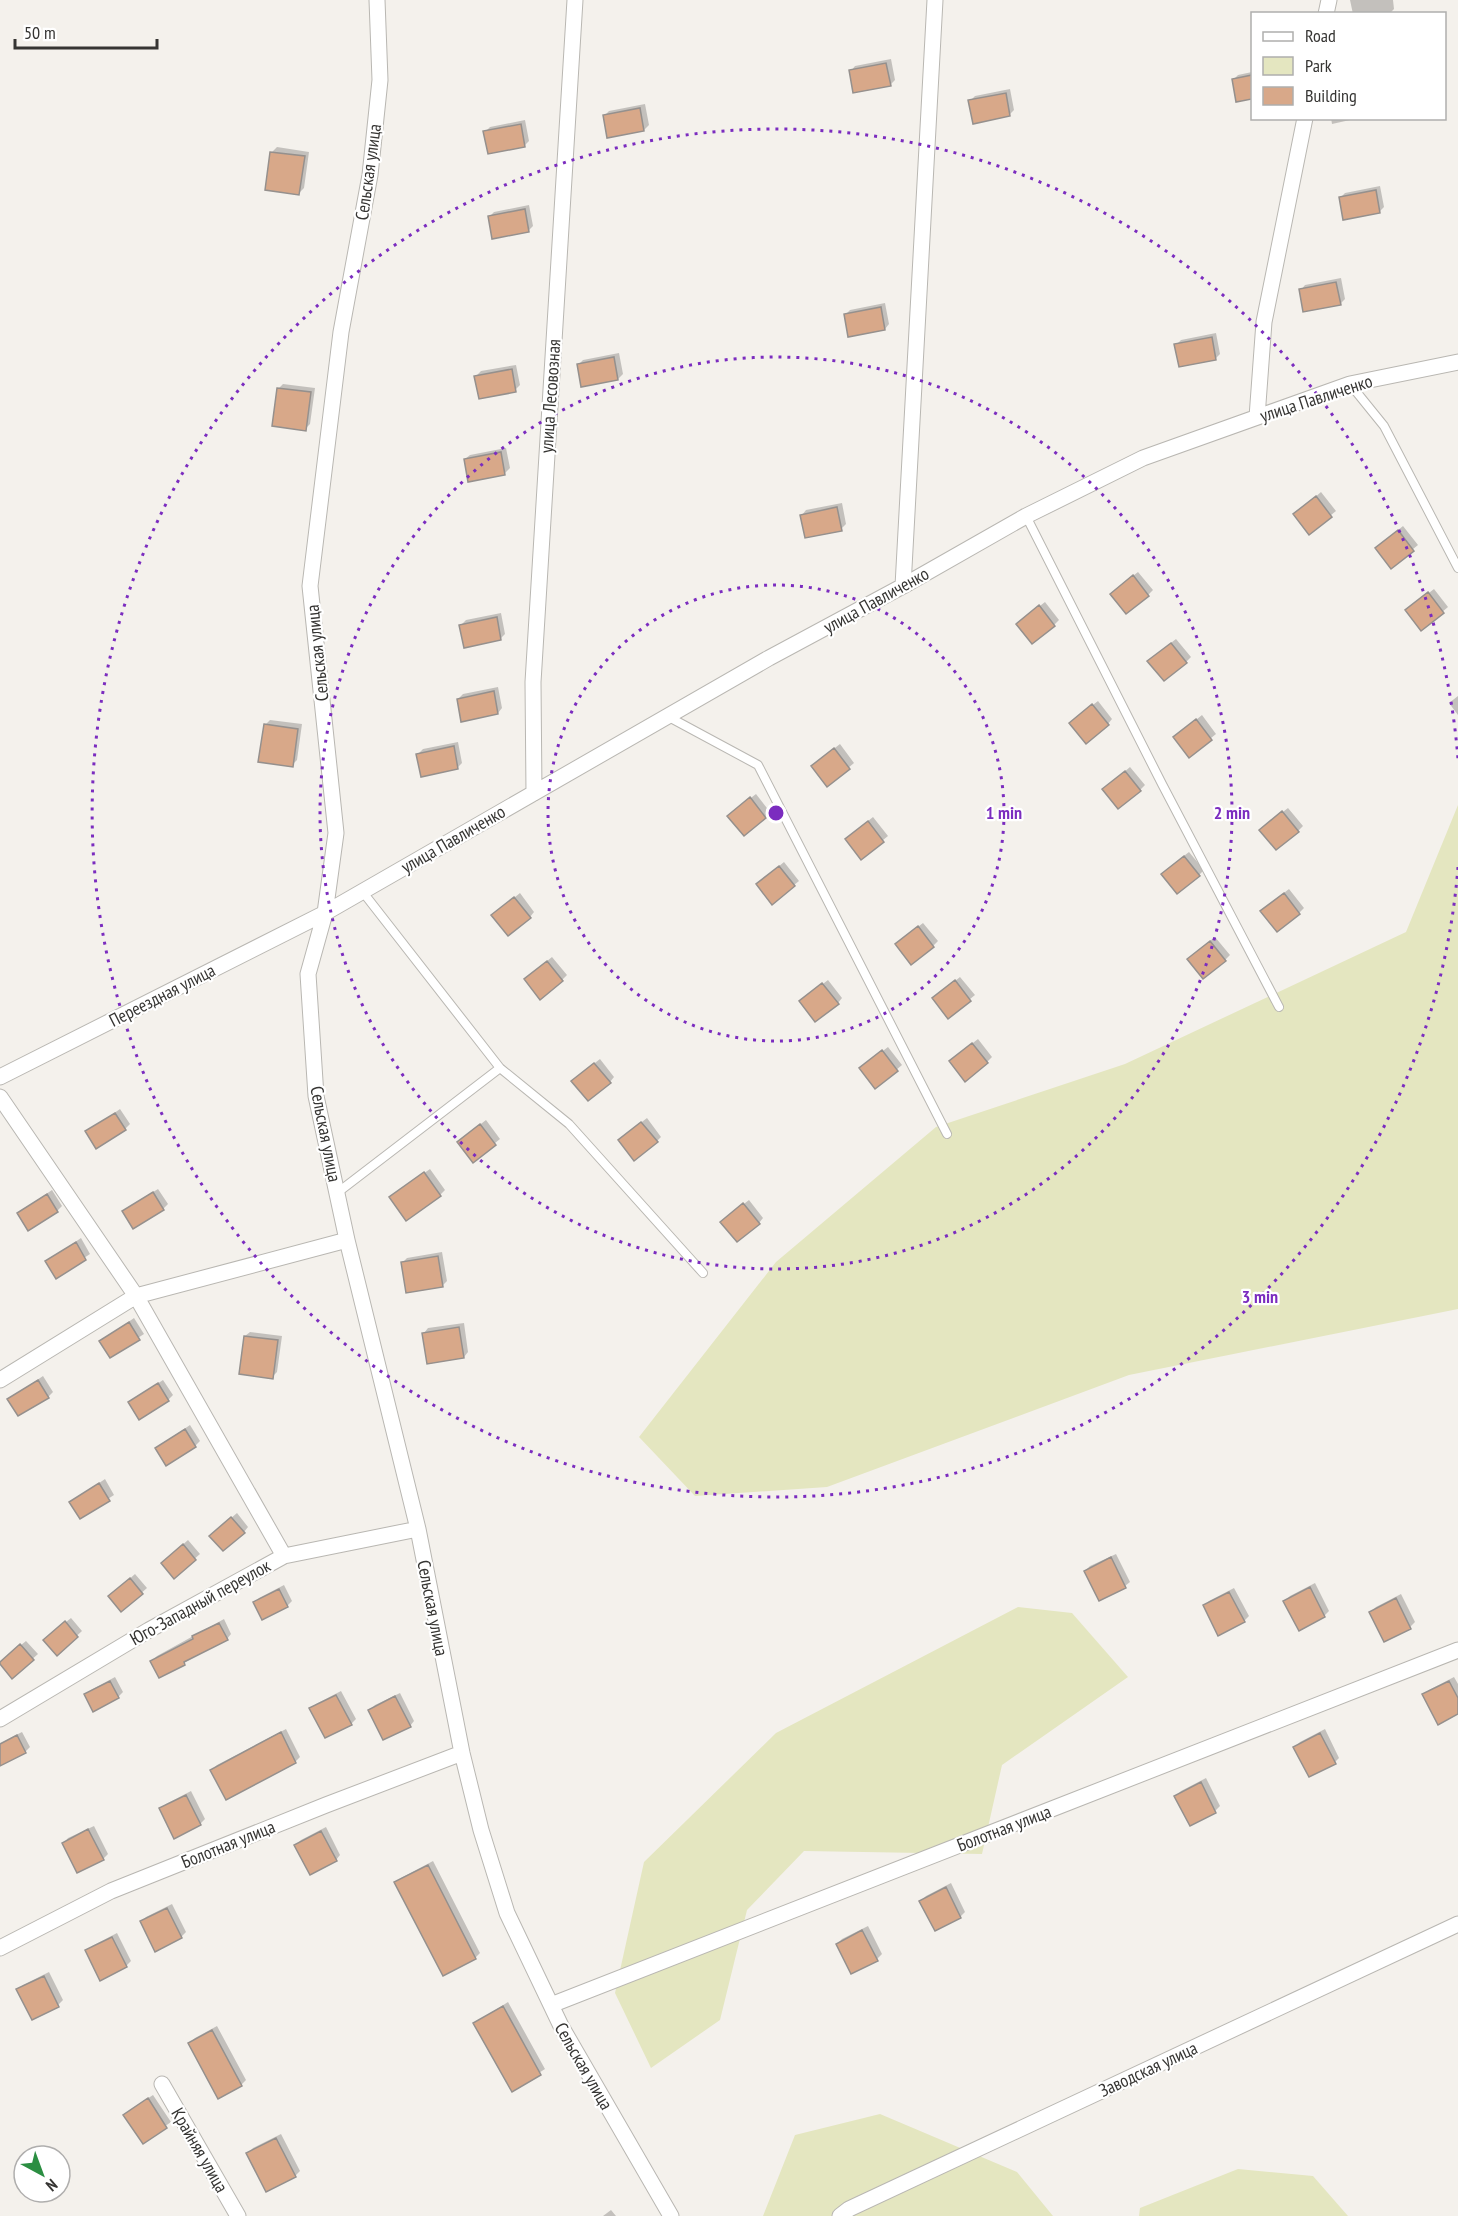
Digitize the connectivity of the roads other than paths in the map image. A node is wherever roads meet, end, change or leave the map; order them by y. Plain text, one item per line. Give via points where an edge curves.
1 (377, 0) edge
2 (575, 0) edge
3 (934, 0) edge
4 (1305, 120) edge
5 (1458, 362) edge
6 (1350, 384) junction
7 (1257, 417) junction
8 (1026, 516) junction
9 (1458, 568) edge
10 (903, 586) junction
11 (667, 716) junction
12 (534, 793) junction
13 (362, 891) junction
14 (325, 912) junction
15 (1279, 1007) dead end
16 (501, 1068) junction
17 (0, 1077) edge
18 (0, 1097) edge
19 (947, 1134) dead end
20 (337, 1193) junction
21 (347, 1240) junction
22 (703, 1273) dead end
23 (136, 1296) junction
24 (0, 1380) edge
25 (418, 1529) junction
26 (284, 1556) junction
27 (1458, 1650) edge
28 (0, 1719) edge
29 (462, 1753) junction
30 (1458, 1924) edge
31 (0, 1948) edge
32 (551, 2005) junction
33 (162, 2084) dead end
34 (238, 2216) edge
35 (671, 2216) edge
36 (840, 2216) edge

1 - 14 street, Сельская улица via 380,80 370,175 341,333 310,586 336,833
2 - 12 street, улица Лесовозная via 532,682
3 - 10 street
4 - 7 street via 1264,322
5 - 6 street, улица Павличенко
6 - 7 street, улица Павличенко
6 - 9 lane via 1384,426
7 - 8 street, улица Павличенко via 1143,458
8 - 10 street, улица Павличенко
8 - 15 lane
10 - 11 street, улица Павличенко
11 - 12 street, улица Павличенко
11 - 19 lane via 758,765
12 - 13 street, улица Павличенко
13 - 14 street, улица Павличенко
13 - 16 lane
14 - 17 street, Переездная улица
14 - 20 street, Сельская улица via 308,974 316,1096
16 - 20 lane
16 - 22 lane via 569,1124
18 - 23 street
20 - 21 street, Сельская улица
21 - 23 street
21 - 25 street, Сельская улица
23 - 24 street
23 - 26 street
25 - 26 street, Юго-Западный переулок
25 - 29 street, Сельская улица
26 - 28 street, Юго-Западный переулок via 149,1630
27 - 32 street, Болотная улица
29 - 31 street, Болотная улица via 111,1891
29 - 32 street, Сельская улица via 480,1830 507,1912
30 - 36 street, Заводская улица
32 - 35 street, Сельская улица
33 - 34 street, Крайняя улица

